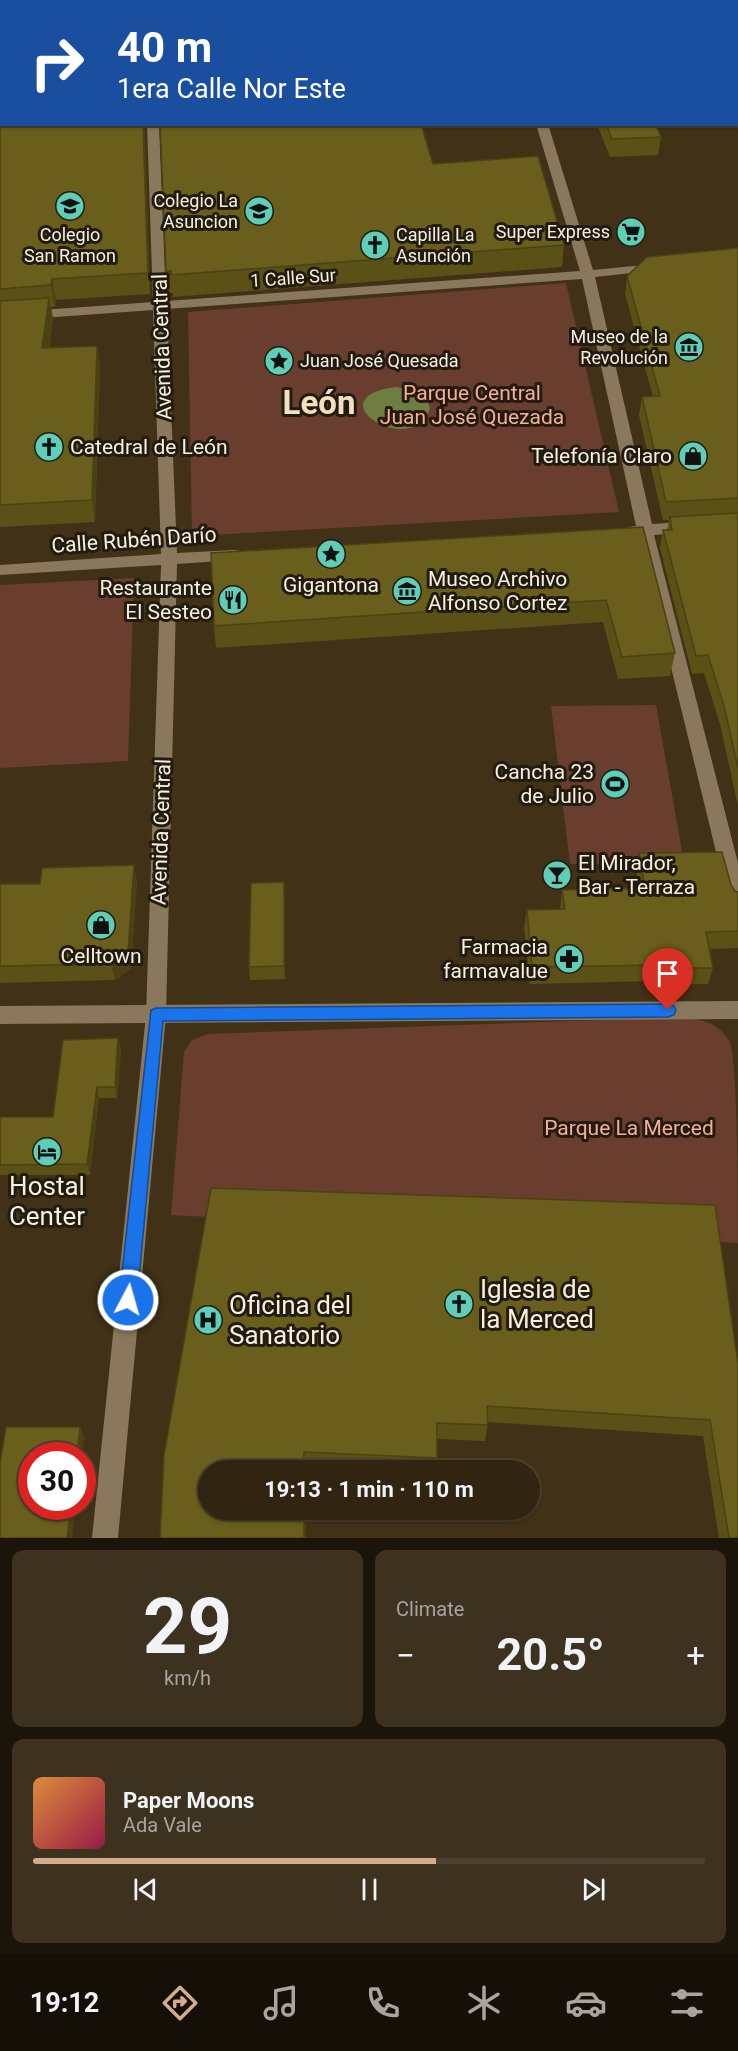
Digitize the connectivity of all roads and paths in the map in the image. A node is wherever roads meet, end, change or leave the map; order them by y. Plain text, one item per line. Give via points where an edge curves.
1 (147, 126) edge
2 (543, 126) edge
3 (669, 265) edge
4 (587, 273) junction
5 (160, 306) junction
6 (0, 317) edge
7 (738, 523) edge
8 (645, 530) junction
9 (621, 532) edge
10 (252, 554) edge
11 (169, 559) junction
12 (0, 570) edge
13 (738, 901) edge
14 (738, 1010) edge
15 (0, 1015) edge
16 (156, 1015) junction
17 (105, 1538) edge

1 - 5 street, Avenida Central
2 - 4 street
3 - 4 street, 1 Calle Sur
4 - 5 street, 1 Calle Sur
4 - 8 street
5 - 6 street, 1 Calle Sur
5 - 11 street, Avenida Central
7 - 8 street
8 - 9 street
8 - 13 street
10 - 11 street, Calle Rubén Darío
11 - 12 street, Calle Rubén Darío
11 - 16 street, Avenida Central
14 - 16 street
15 - 16 street
16 - 17 street, Avenida Central

